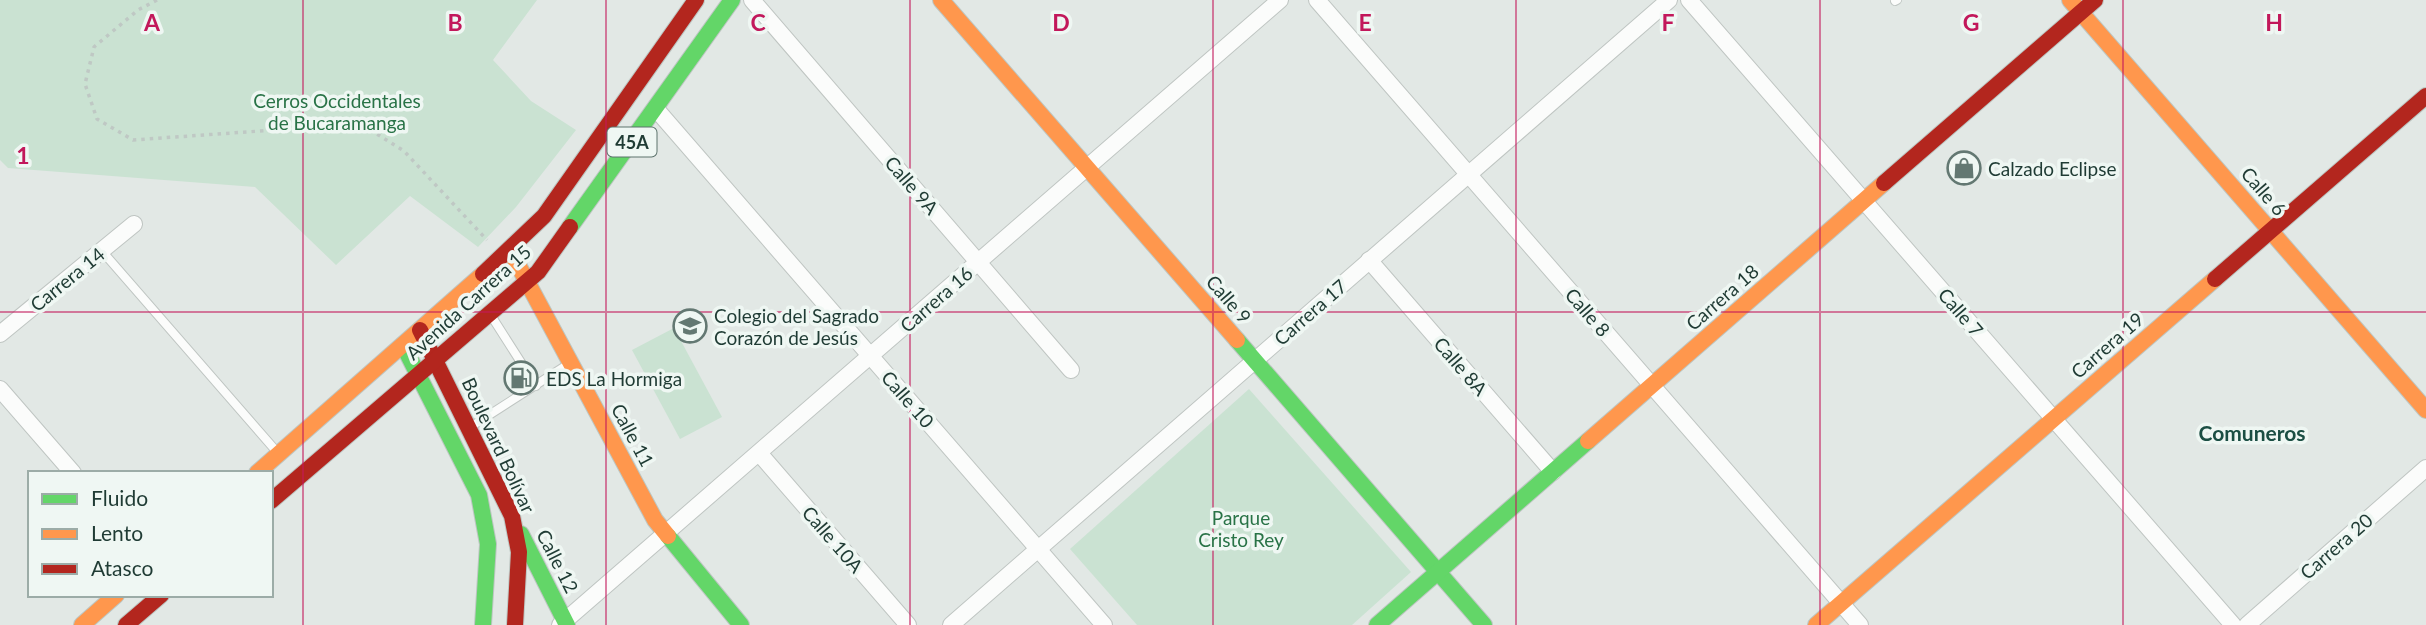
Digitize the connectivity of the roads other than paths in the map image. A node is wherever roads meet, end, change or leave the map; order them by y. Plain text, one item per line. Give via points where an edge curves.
1 (696, 0) edge
2 (732, 0) edge
3 (752, 0) edge
4 (941, 0) edge
5 (1280, 0) edge
6 (1317, 0) edge
7 (1669, 0) edge
8 (1689, 0) edge
9 (2095, 0) edge
10 (2076, 6) edge
11 (2426, 96) edge
12 (656, 109) junction
13 (1087, 168) junction
14 (1468, 174) junction
15 (1864, 201) junction
16 (134, 225) dead end
17 (2271, 231) junction
18 (102, 251) junction
19 (505, 254) junction
20 (1369, 260) junction
21 (978, 262) junction
22 (528, 282) junction
23 (490, 314) junction
24 (420, 331) junction
25 (0, 334) edge
26 (404, 345) junction
27 (871, 356) junction
28 (1254, 360) junction
29 (435, 361) junction
30 (571, 363) junction
31 (1071, 370) dead end
32 (419, 375) junction
33 (536, 386) junction
34 (1652, 386) junction
35 (0, 389) edge
36 (2426, 410) edge
37 (2054, 419) junction
38 (469, 428) junction
39 (758, 453) junction
40 (278, 454) junction
41 (2426, 468) edge
42 (71, 471) edge
43 (259, 471) edge
44 (1553, 472) junction
45 (273, 499) edge
46 (512, 516) junction
47 (665, 534) junction
48 (1038, 549) junction
49 (1438, 572) junction
50 (114, 597) edge
51 (159, 597) edge
52 (1841, 603) junction
53 (564, 624) edge
54 (82, 625) edge
55 (126, 625) edge
56 (483, 625) edge
57 (516, 625) edge
58 (741, 625) edge
59 (908, 625) edge
60 (951, 625) edge
61 (1104, 625) edge
62 (1377, 625) edge
63 (1484, 625) edge
64 (1816, 625) edge
65 (1860, 625) edge
66 (2233, 625) edge
67 (2247, 625) edge

1 - 19 street, Avenida Carrera 15 / 45A via 560,195
2 - 12 street, Avenida Carrera 15 / 45A
3 - 21 street, Calle 9A
4 - 13 street, Calle 9
5 - 13 street, Carrera 16
6 - 14 street, Calle 8
7 - 14 street, Carrera 17
8 - 15 street, Calle 7
9 - 10 street, Carrera 18
10 - 15 street, Carrera 18
10 - 17 street, Calle 6
11 - 17 street, Carrera 19
12 - 22 street, Avenida Carrera 15 / 45A
12 - 27 street, Calle 10
13 - 21 street, Carrera 16
13 - 28 street, Calle 9
14 - 20 street, Carrera 17
14 - 34 street, Calle 8
15 - 34 street, Carrera 18
15 - 37 street, Calle 7
16 - 18 street, Carrera 14
17 - 36 street, Calle 6
17 - 37 street, Carrera 19
18 - 25 street, Carrera 14
18 - 40 lane
19 - 22 street, Calle 11
19 - 24 street, Avenida Carrera 15 / 45A
20 - 28 street, Carrera 17
20 - 44 street, Calle 8A
21 - 27 street, Carrera 16
21 - 31 street, Calle 9A
22 - 23 street, Avenida Carrera 15 / 45A
22 - 30 street, Calle 11
23 - 29 street, Avenida Carrera 15 / 45A
23 - 33 lane
24 - 26 street, Avenida Carrera 15 / 45A
24 - 29 street, Boulevard Bolívar
26 - 32 street, Boulevard Bolívar
26 - 40 street, Avenida Carrera 15 / 45A
27 - 39 street, Carrera 16
27 - 48 street, Calle 10
28 - 48 street, Carrera 17
28 - 49 street, Calle 9
29 - 32 street, Avenida Carrera 15 / 45A
29 - 38 street, Boulevard Bolívar
30 - 33 lane
30 - 47 street, Calle 11
32 - 45 street, Avenida Carrera 15 / 45A
32 - 56 street, Boulevard Bolívar via 485,512 489,548
33 - 38 lane
34 - 44 street, Carrera 18
34 - 52 street, Calle 8
35 - 42 street
37 - 52 street, Carrera 19
37 - 66 street, Calle 7
38 - 46 street, Boulevard Bolívar
39 - 47 street, Carrera 16
39 - 59 street, Calle 10A
40 - 43 street, Avenida Carrera 15 / 45A
41 - 67 street, Carrera 20
44 - 49 street, Carrera 18
46 - 53 street, Calle 12
46 - 57 street, Boulevard Bolívar via 519,562
47 - 53 street, Carrera 16
47 - 58 street, Calle 11
48 - 60 street, Carrera 17
48 - 61 street, Calle 10
49 - 62 street, Carrera 18
49 - 63 street, Calle 9
50 - 54 street
51 - 55 street
52 - 64 street, Carrera 19
52 - 65 street, Calle 8

